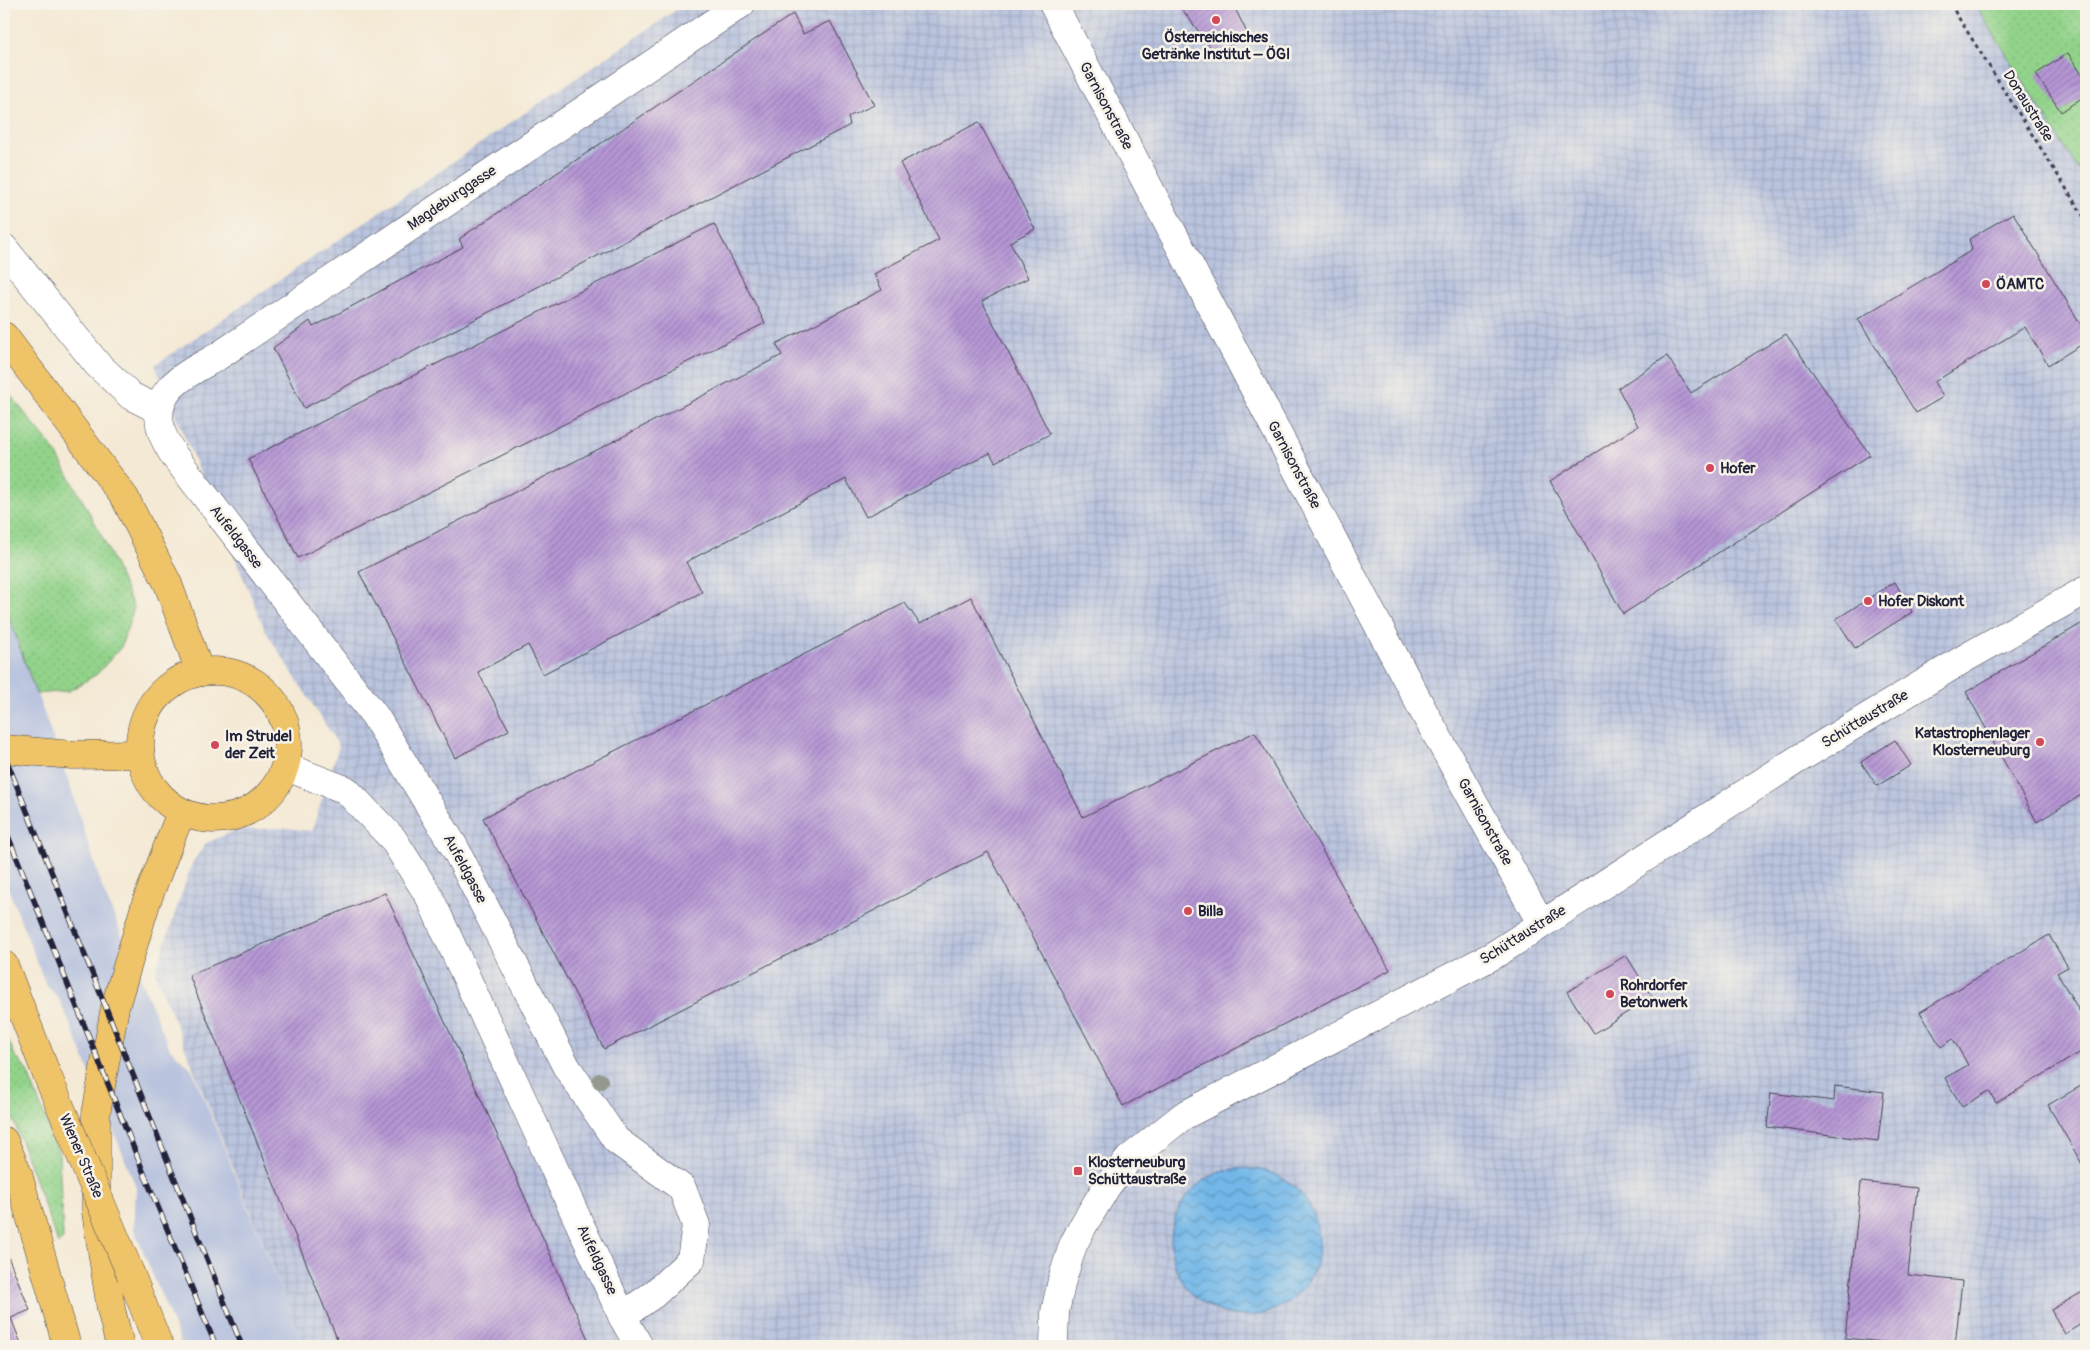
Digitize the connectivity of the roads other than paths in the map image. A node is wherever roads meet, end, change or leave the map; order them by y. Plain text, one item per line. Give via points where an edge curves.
1 (1053, 4) edge
2 (738, 6) edge
3 (4, 248) edge
4 (4, 336) edge
5 (162, 402) junction
6 (2086, 590) edge
7 (200, 672) junction
8 (4, 749) edge
9 (140, 754) junction
10 (286, 767) junction
11 (181, 812) junction
12 (1541, 923) junction
13 (4, 965) edge
14 (4, 1140) edge
15 (622, 1316) junction
16 (67, 1346) edge
17 (120, 1346) edge
18 (160, 1346) edge
19 (639, 1346) edge
20 (1054, 1346) edge

1 - 12 street, Garnisonstraße via 1425,714
2 - 5 street, Magdeburggasse via 233,346 175,381
3 - 5 street via 97,364 131,396
4 - 7 main road via 125,498 168,584
5 - 15 street, Aufeldgasse via 161,430 175,457 375,716 455,848 566,1066 616,1140 682,1188 696,1225 691,1260 654,1294
6 - 12 street, Schüttaustraße via 1967,657 1795,761 1610,882
7 - 9 main road via 174,682 154,701 142,726
7 - 10 main road via 233,674 249,680 270,696 283,717 289,742
8 - 9 main road via 72,756
9 - 11 main road via 147,778 161,798
10 - 11 main road via 274,790 255,807 232,818 206,819
10 - 15 street, Aufeldgasse via 346,790 393,839 429,896
11 - 17 main road via 146,903 115,1007 96,1114 96,1212
12 - 20 street, Schüttaustraße via 1486,959 1183,1116 1129,1159 1107,1186 1073,1245 1055,1312
13 - 18 main road, Wiener Straße, bridge
14 - 16 main road via 18,1174
15 - 19 street, Aufeldgasse

